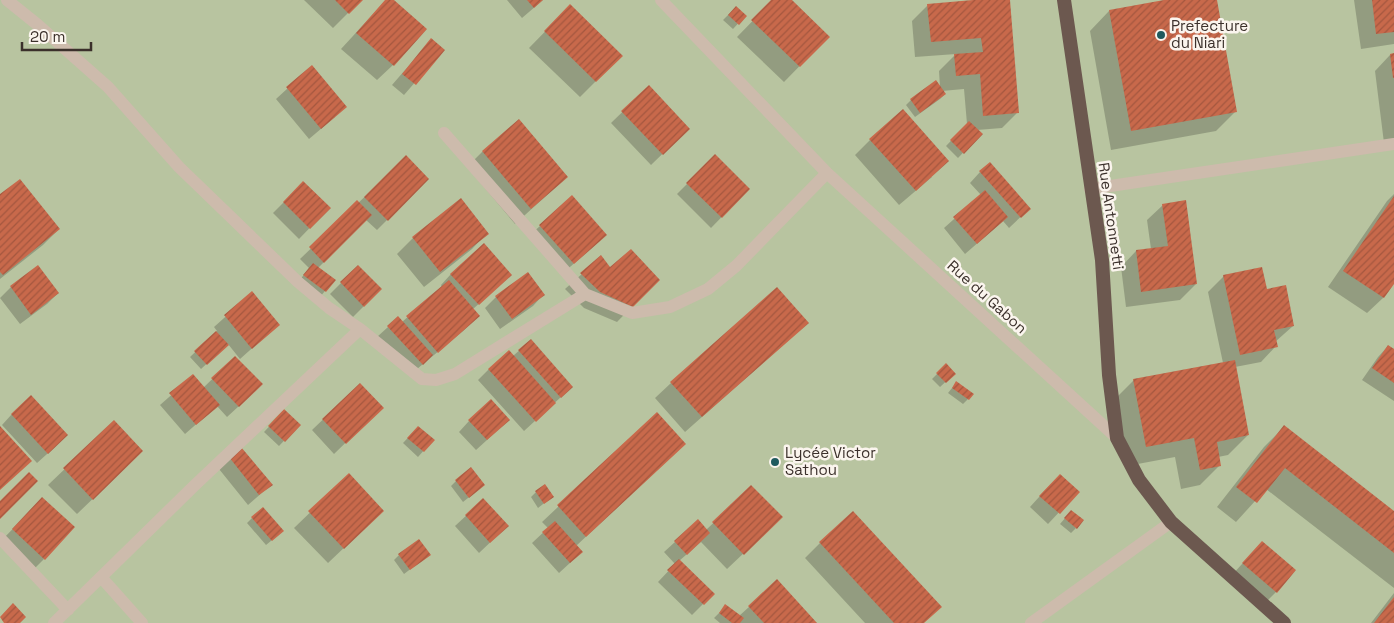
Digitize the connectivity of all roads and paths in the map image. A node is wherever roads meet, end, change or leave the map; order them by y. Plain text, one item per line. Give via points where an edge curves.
1 (7, 0) edge
2 (661, 0) edge
3 (1064, 0) edge
4 (444, 133) dead end
5 (1394, 144) edge
6 (827, 173) junction
7 (1090, 189) junction
8 (585, 294) junction
9 (360, 329) junction
10 (1117, 438) junction
11 (1171, 522) junction
12 (0, 538) edge
13 (101, 577) junction
14 (68, 610) junction
15 (54, 623) edge
16 (142, 623) edge
17 (1031, 623) edge
18 (1284, 623) edge

1 - 9 street via 108,87 179,167 298,282
2 - 6 street, Rue du Gabon
3 - 7 highway, Rue Antonnetti
4 - 8 street
5 - 7 street
6 - 8 street via 760,242 708,289 670,307 632,313
6 - 10 street, Rue du Gabon
7 - 10 highway, Rue Antonnetti via 1102,260 1109,375
8 - 9 street via 455,374 436,380 422,379
9 - 13 street
10 - 11 highway, Rue du Gabon via 1139,480
11 - 17 street
11 - 18 highway, Rue du Gabon
12 - 14 street
13 - 14 street
13 - 16 street
14 - 15 street

